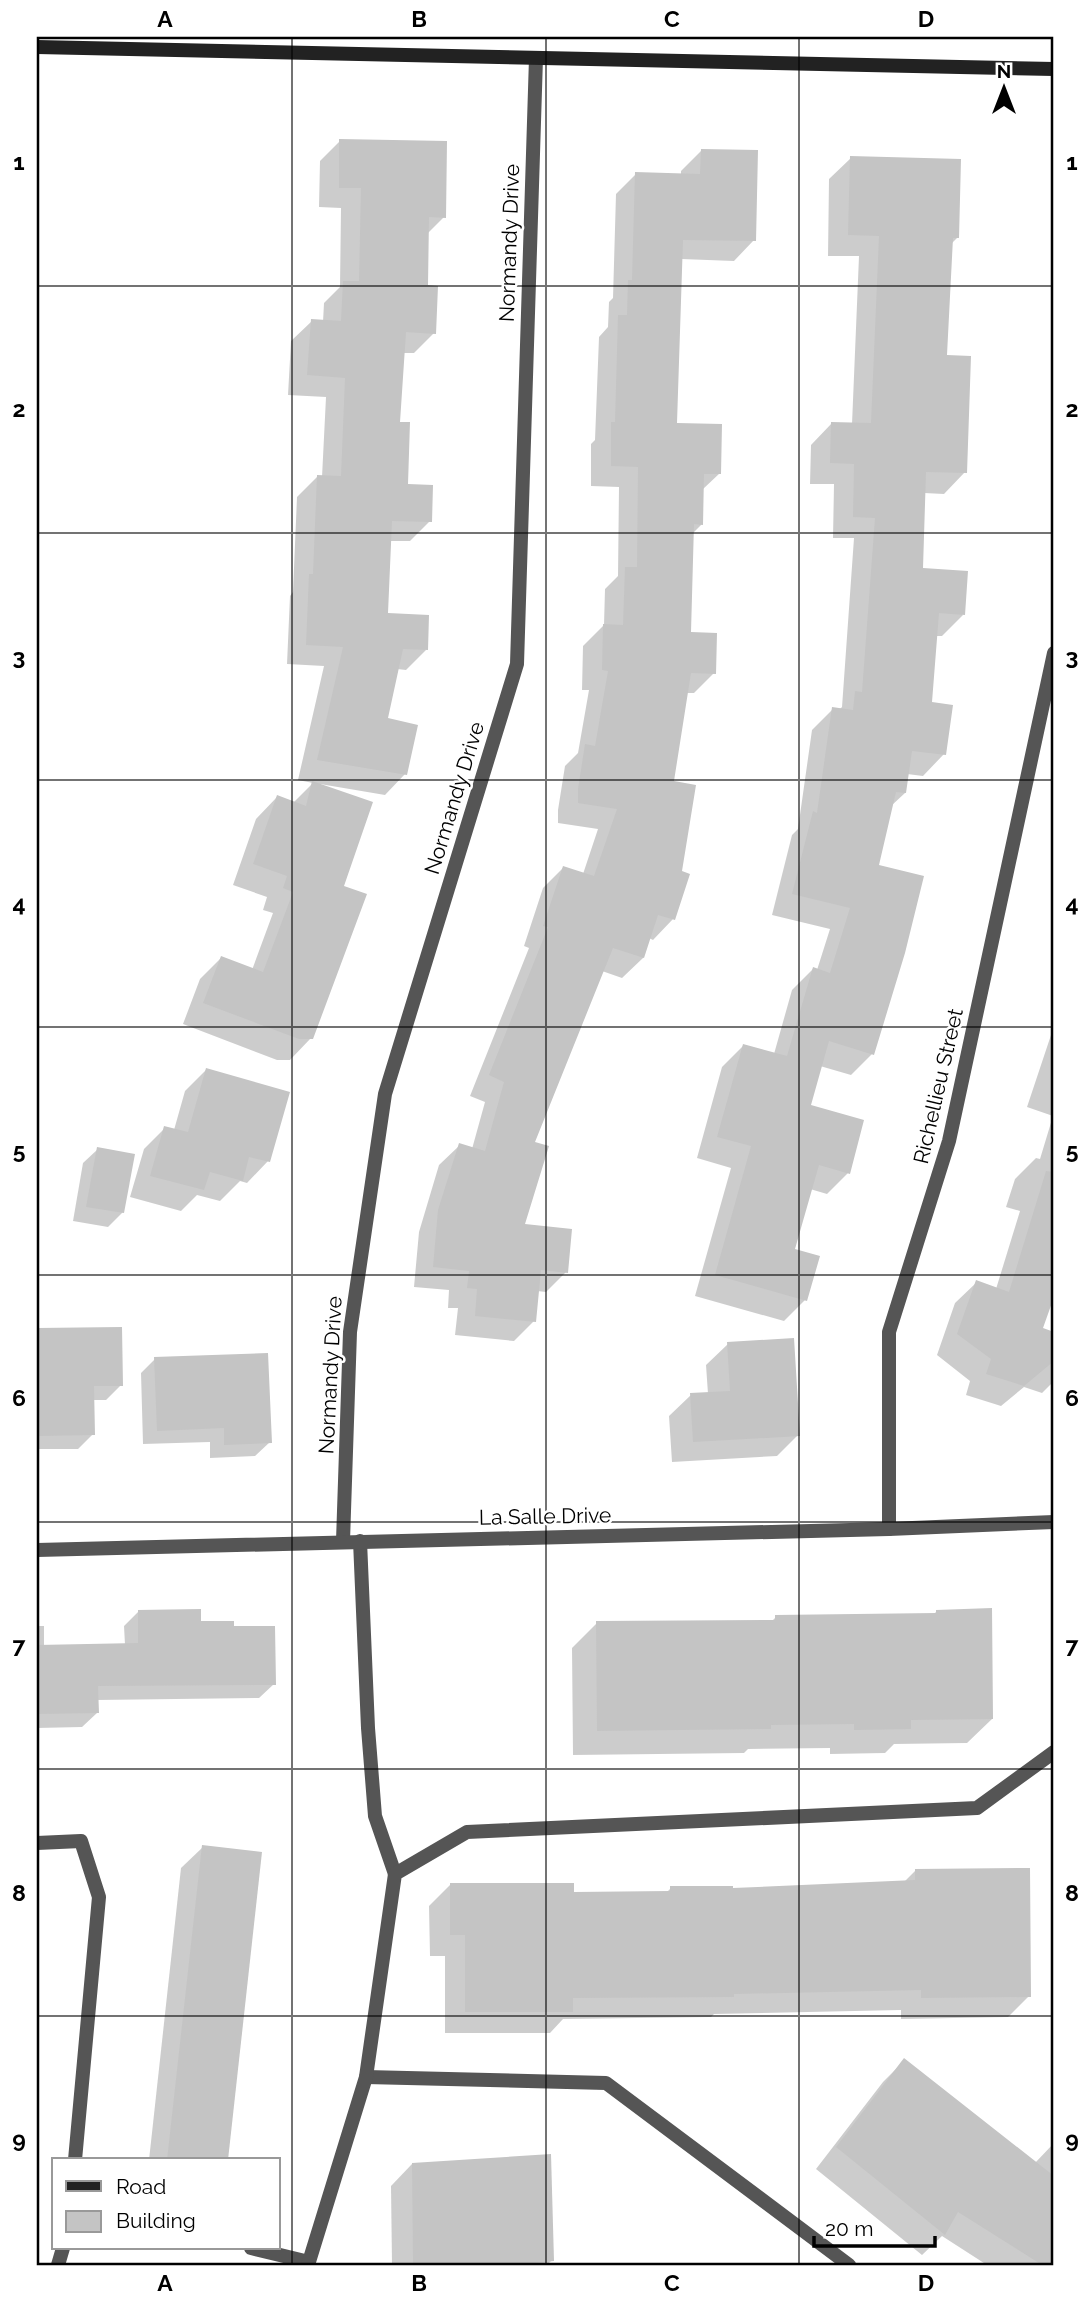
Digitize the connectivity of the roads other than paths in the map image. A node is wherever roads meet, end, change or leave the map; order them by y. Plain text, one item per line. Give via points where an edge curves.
1 (37, 47) edge
2 (536, 58) junction
3 (1054, 69) edge
4 (1054, 653) edge
5 (1054, 1522) edge
6 (889, 1529) junction
7 (343, 1541) junction
8 (360, 1541) junction
9 (37, 1550) edge
10 (1054, 1752) edge
11 (37, 1843) edge
12 (395, 1874) junction
13 (366, 2077) junction
14 (75, 2158) edge
15 (258, 2250) edge
16 (308, 2264) edge
17 (849, 2265) edge

1 - 2 street
2 - 3 street
2 - 7 street, Normandy Drive via 517,664 385,1094 349,1332
4 - 6 street, Richellieu Street via 949,1141 889,1332
5 - 6 street, La Salle Drive
6 - 8 street, La Salle Drive
7 - 8 street, La Salle Drive
7 - 9 street, La Salle Drive
8 - 12 street via 375,1816
10 - 12 street via 977,1808 467,1832
11 - 14 street via 81,1841 99,1897
12 - 13 street
13 - 16 street
13 - 17 street via 606,2083
15 - 16 street

